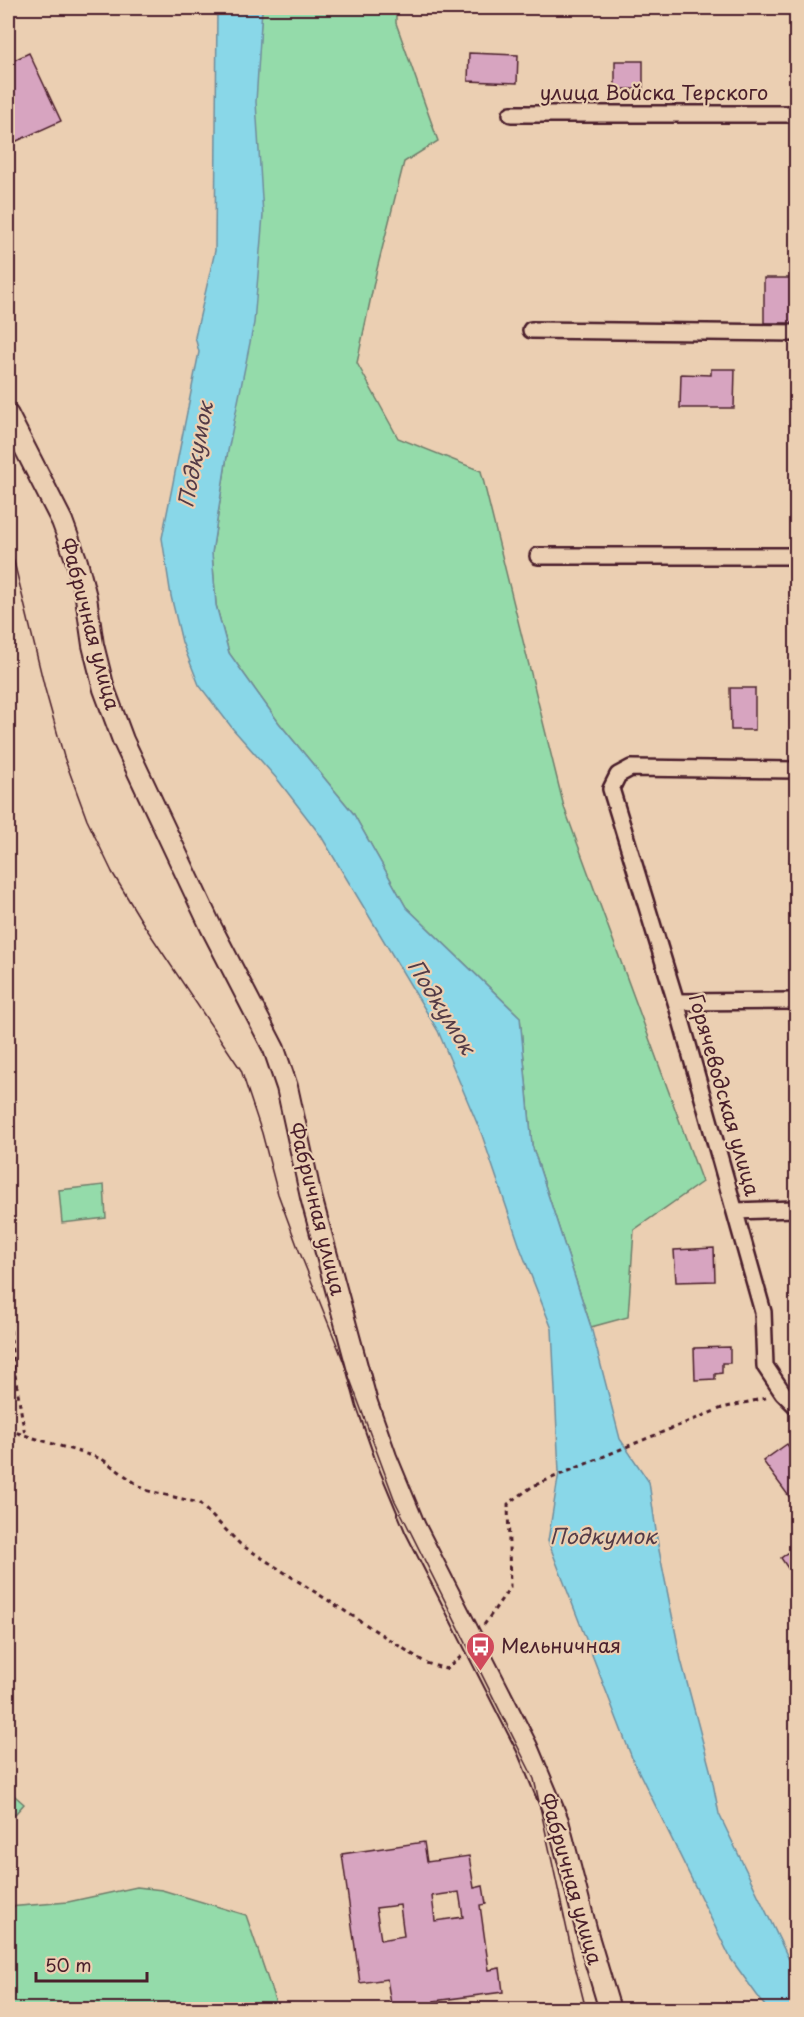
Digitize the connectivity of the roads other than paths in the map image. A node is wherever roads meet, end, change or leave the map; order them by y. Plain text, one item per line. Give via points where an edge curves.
1 (511, 114) dead end
2 (796, 114) edge
3 (531, 330) dead end
4 (796, 333) edge
5 (8, 415) edge
6 (538, 556) dead end
7 (796, 556) edge
8 (796, 770) edge
9 (796, 1001) edge
10 (676, 1002) junction
11 (796, 1209) edge
12 (735, 1211) junction
13 (796, 1406) edge
14 (610, 2010) edge

1 - 2 street, улица Войска Терского
3 - 4 street
5 - 14 main road, Фабричная улица via 62,521 77,562 104,689 123,740 211,927 274,1049 375,1425 415,1527 528,1747 558,1821
6 - 7 street
8 - 10 street, Горячеводская улица via 631,768 618,775 611,789
9 - 10 street
10 - 12 street, Горячеводская улица
11 - 12 street
12 - 13 street, Горячеводская улица via 763,1312 765,1366

